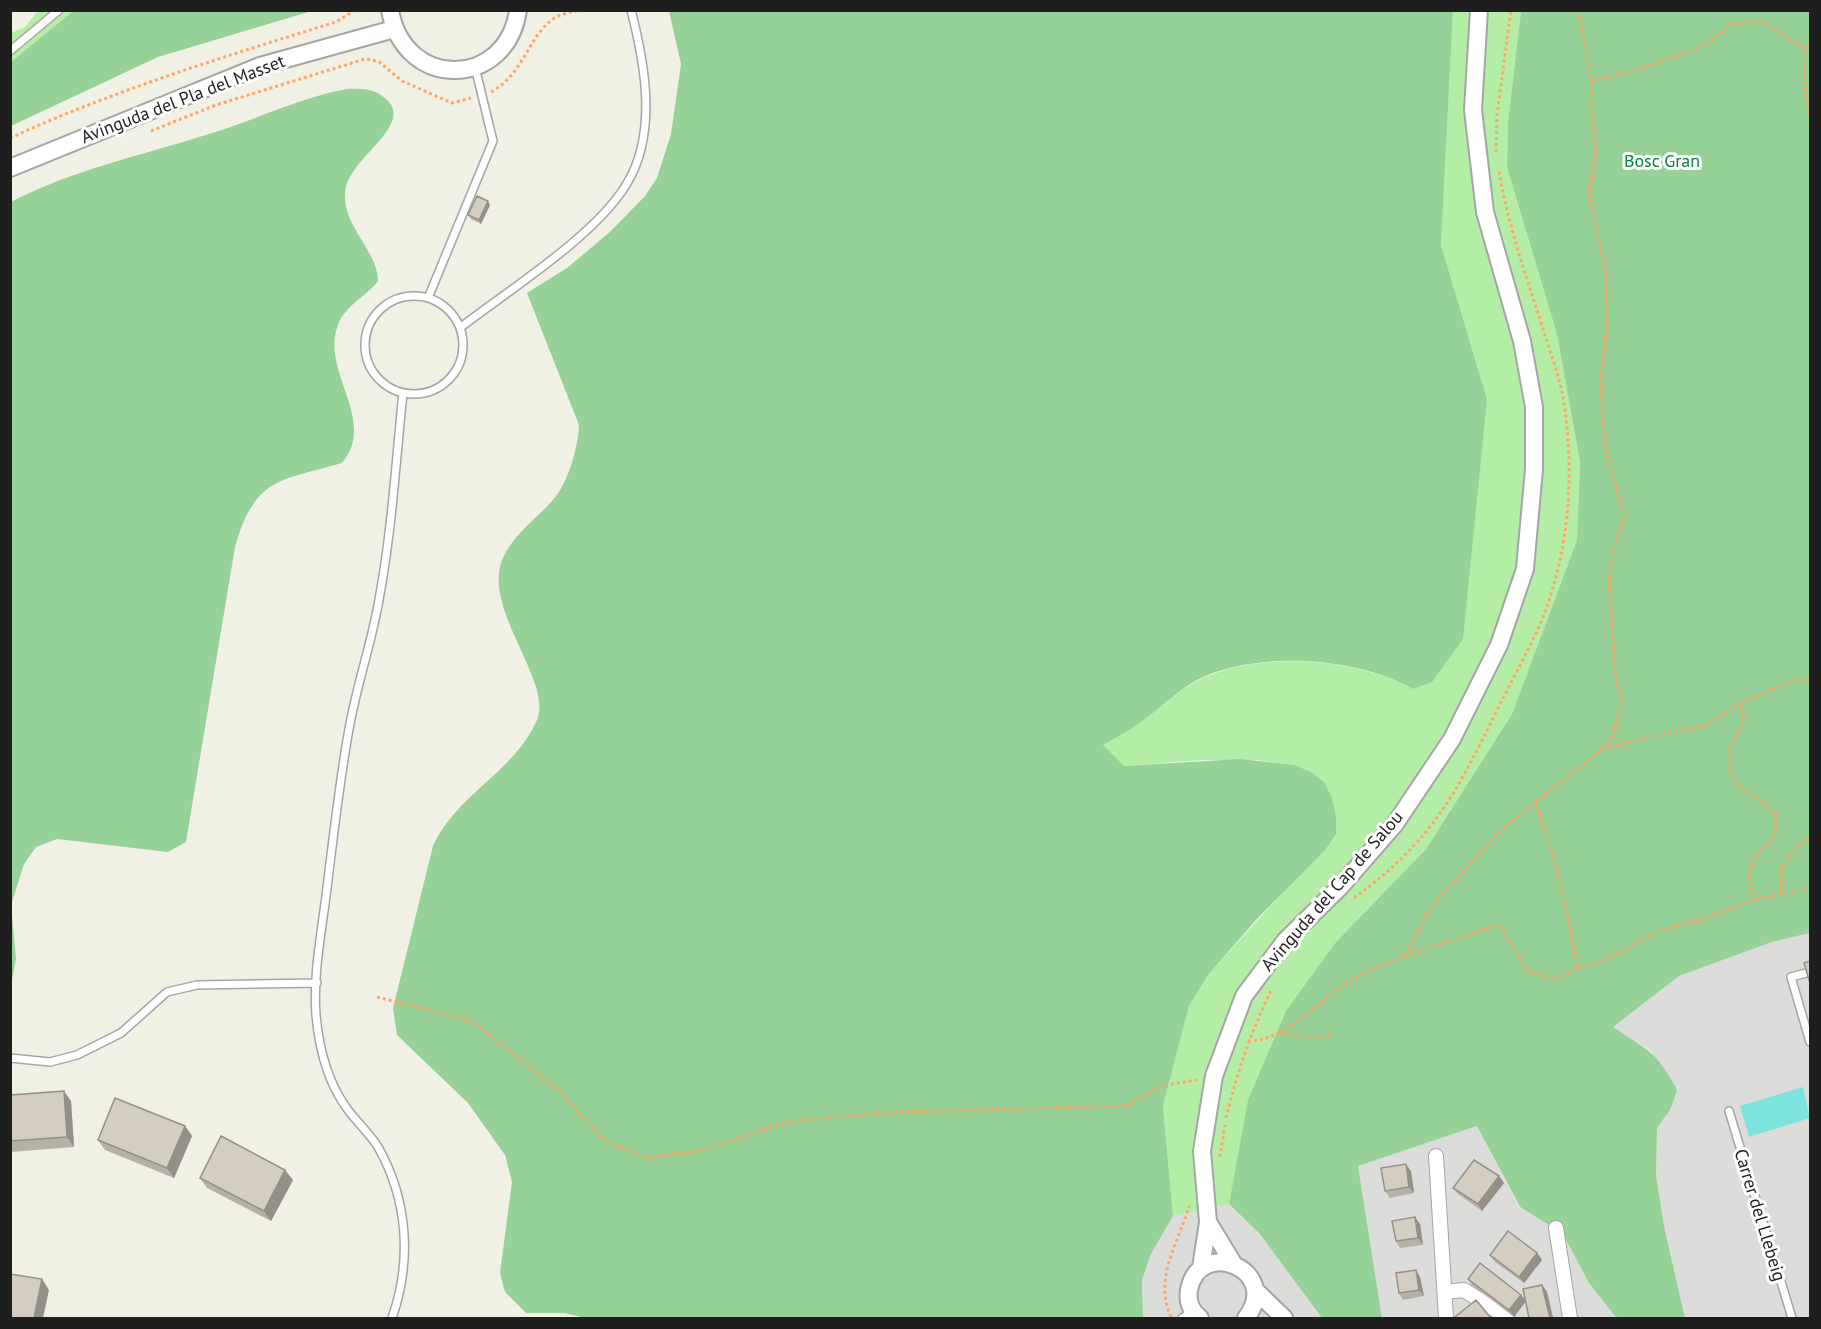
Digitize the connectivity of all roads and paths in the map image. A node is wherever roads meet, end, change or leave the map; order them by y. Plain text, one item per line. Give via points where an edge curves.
1 (59, 10) edge
2 (355, 10) edge
3 (390, 10) edge
4 (518, 10) edge
5 (580, 10) edge
6 (631, 10) edge
7 (1479, 10) edge
8 (1511, 10) edge
9 (1578, 10) edge
10 (394, 29) junction
11 (1810, 42) edge
12 (1804, 49) junction
13 (10, 51) edge
14 (475, 67) junction
15 (1592, 81) junction
16 (483, 94) dead end
17 (473, 97) dead end
18 (1810, 117) edge
19 (140, 135) dead end
20 (10, 138) edge
21 (1496, 156) dead end
22 (1498, 166) dead end
23 (10, 168) edge
24 (428, 297) junction
25 (460, 327) junction
26 (403, 393) junction
27 (1810, 678) edge
28 (1740, 704) junction
29 (1600, 750) junction
30 (1535, 801) junction
31 (1810, 837) edge
32 (1810, 888) edge
33 (1781, 895) junction
34 (1754, 900) junction
35 (1345, 905) dead end
36 (1405, 956) junction
37 (1578, 968) junction
38 (1810, 972) edge
39 (1276, 982) dead end
40 (317, 983) junction
41 (377, 998) dead end
42 (1277, 1033) junction
43 (1334, 1035) dead end
44 (1229, 1037) junction
45 (1248, 1041) junction
46 (1810, 1042) edge
47 (10, 1058) edge
48 (1214, 1077) junction
49 (1729, 1111) dead end
50 (1436, 1156) dead end
51 (1219, 1164) dead end
52 (1205, 1202) junction
53 (1208, 1222) junction
54 (1556, 1228) dead end
55 (1233, 1263) junction
56 (1201, 1268) junction
57 (1256, 1291) junction
58 (1445, 1292) junction
59 (1191, 1316) edge
60 (392, 1318) edge
61 (1172, 1318) edge
62 (1246, 1318) edge
63 (1284, 1318) edge
64 (1446, 1318) edge
65 (1508, 1318) edge
66 (1570, 1318) edge
67 (1792, 1318) edge

1 - 13 lane
2 - 20 path via 336,22 184,70
3 - 10 street
4 - 14 street via 504,46
5 - 16 path via 554,18 542,29 516,71 494,91
6 - 25 lane via 645,81 645,103 638,157 627,184 605,213 575,240
7 - 44 street, Avinguda del Cap de Salou via 1473,110 1485,212 1522,341 1534,407 1534,469 1525,569 1499,645 1452,739 1395,824 1341,886 1285,941 1244,996
8 - 21 path via 1497,115
9 - 15 path
10 - 14 street via 403,46 418,60 456,71
10 - 23 street, Avinguda del Pla del Masset via 260,66
11 - 12 path
12 - 15 path via 1764,22 1732,23 1706,45 1641,69
12 - 18 path
14 - 24 lane via 493,141
15 - 29 path via 1596,154 1589,192 1606,273 1603,418 1608,459 1625,517 1612,554 1609,581 1615,674 1623,701 1611,739
17 - 19 path via 452,103 402,81 378,61 365,59 216,105
22 - 35 path via 1514,236 1563,399 1570,483 1563,546 1544,614 1449,804 1416,846
24 - 25 lane via 448,309
24 - 26 lane via 390,302 372,320 367,332 365,345 372,370 391,388
25 - 26 lane via 463,354 451,377 429,392
26 - 40 lane via 380,595 349,729
27 - 28 path
28 - 29 path via 1703,727
28 - 34 path via 1744,720 1730,750 1730,768 1738,784 1775,812 1777,830 1774,840 1758,854 1750,872
29 - 30 path
30 - 36 path via 1502,830 1430,908
30 - 37 path via 1558,871
31 - 33 path via 1781,867
32 - 33 path
33 - 34 path
34 - 37 path via 1658,931 1602,962
36 - 37 path via 1498,924 1527,971 1555,980
36 - 42 path via 1347,983
38 - 46 lane via 1791,977
39 - 45 path
40 - 47 lane via 197,985 167,992 121,1033 77,1055 50,1062
40 - 60 lane via 320,1052 329,1077 346,1107 377,1146 392,1175 403,1211 406,1246
41 - 48 path via 472,1021 555,1087 604,1140 647,1158 705,1150 790,1121 898,1112 1126,1106 1164,1085
42 - 43 path via 1319,1038
42 - 45 path via 1262,1041
44 - 45 path
44 - 48 street, Avinguda del Cap de Salou
45 - 51 path via 1237,1071
48 - 52 street, Avinguda del Cap de Salou via 1202,1151
49 - 67 lane, Carrer del Llebeig
50 - 58 street
52 - 53 street, Avinguda del Cap de Salou
52 - 61 path via 1190,1201 1182,1232 1170,1251 1165,1279 1167,1308
53 - 55 street, Avinguda del Cap de Salou
53 - 56 street, Avinguda del Cap de Salou
54 - 66 street
55 - 56 street via 1215,1262
55 - 57 street, Avinguda del Cap de Salou via 1249,1275
56 - 59 street, Avinguda del Cap de Salou via 1191,1282 1188,1296
57 - 62 street via 1253,1309
57 - 63 street, Avinguda del Cap de Salou
58 - 64 street
58 - 65 street via 1464,1290

